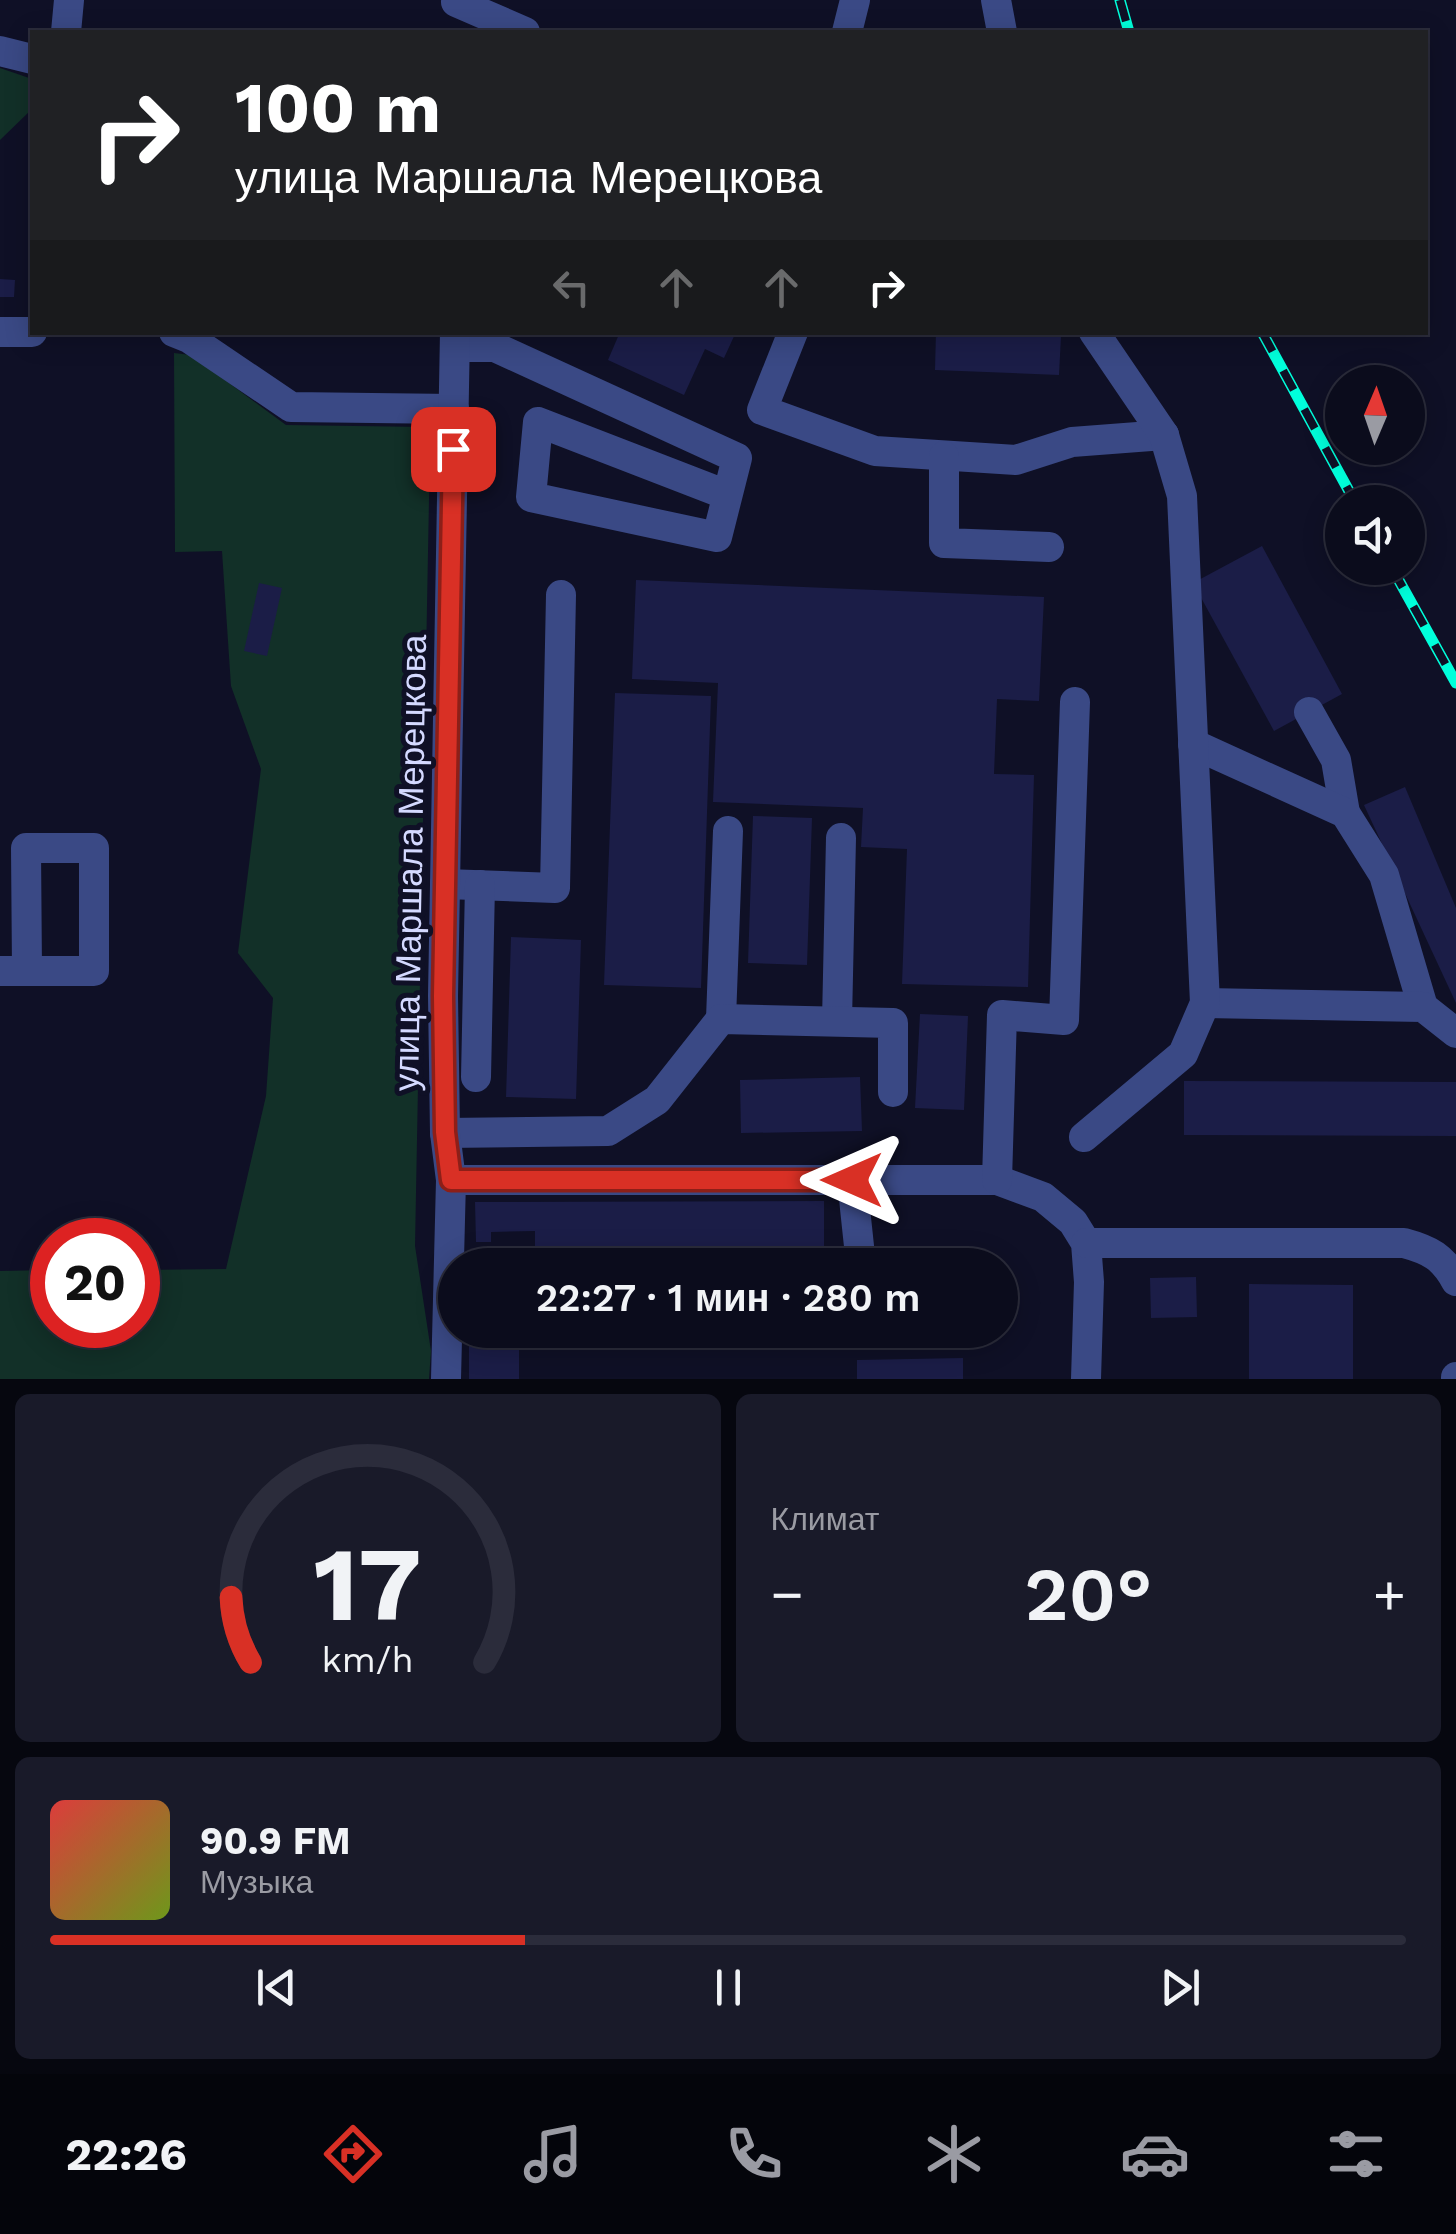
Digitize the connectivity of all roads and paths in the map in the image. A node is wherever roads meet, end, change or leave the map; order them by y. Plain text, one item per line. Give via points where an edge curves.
1 (69, 0) edge
2 (855, 0) edge
3 (996, 0) edge
4 (456, 12) edge
5 (66, 30) edge
6 (518, 30) edge
7 (848, 30) edge
8 (1002, 30) edge
9 (0, 51) edge
10 (30, 58) edge
11 (0, 332) edge
12 (30, 332) edge
13 (185, 335) edge
14 (792, 335) edge
15 (1096, 335) edge
16 (455, 340) edge
17 (454, 409) junction
18 (1164, 435) junction
19 (944, 456) junction
20 (728, 495) junction
21 (1049, 547) dead end
22 (561, 595) dead end
23 (1075, 702) dead end
24 (1309, 712) dead end
25 (1193, 744) junction
26 (1345, 813) junction
27 (728, 831) dead end
28 (841, 838) dead end
29 (445, 884) junction
30 (480, 885) junction
31 (13, 971) edge
32 (1205, 1003) junction
33 (1423, 1007) junction
34 (721, 1019) junction
35 (837, 1021) junction
36 (1456, 1032) edge
37 (476, 1077) dead end
38 (894, 1092) dead end
39 (445, 1132) junction
40 (1084, 1137) dead end
41 (451, 1180) junction
42 (852, 1180) junction
43 (997, 1180) junction
44 (1086, 1243) junction
45 (859, 1248) edge
46 (1456, 1282) edge
47 (446, 1379) edge
48 (1086, 1379) edge

1 - 5 street
2 - 7 street
3 - 8 street
4 - 6 street
9 - 10 street
11 - 12 street
13 - 17 street via 291,407
14 - 19 street via 762,410 875,451
15 - 18 street
16 - 17 street, улица Маршала Мерецкова
16 - 20 street via 494,347 736,458
17 - 29 street, улица Маршала Мерецкова
18 - 19 street via 1072,442 1016,460
18 - 25 street via 1182,496
19 - 21 street via 944,543
20 - 20 street via 717,537 531,497 538,422
22 - 30 street via 554,888
23 - 43 street via 1064,1020 1002,1015
24 - 26 street via 1336,760
25 - 26 street
25 - 32 street
26 - 33 street via 1384,875
27 - 34 street
28 - 35 street
29 - 30 street
29 - 39 street, улица Маршала Мерецкова
30 - 37 street
31 - 31 street via 94,971 94,848 26,848
32 - 33 street
32 - 40 street via 1183,1054
33 - 36 street
34 - 35 street
34 - 39 street via 656,1100 608,1131
35 - 38 street via 893,1022
39 - 41 street, улица Маршала Мерецкова
41 - 42 street
41 - 47 street, улица Маршала Мерецкова
42 - 43 street
42 - 45 street
43 - 44 street via 1043,1196
44 - 46 street via 1404,1243 1432,1250
44 - 48 street

